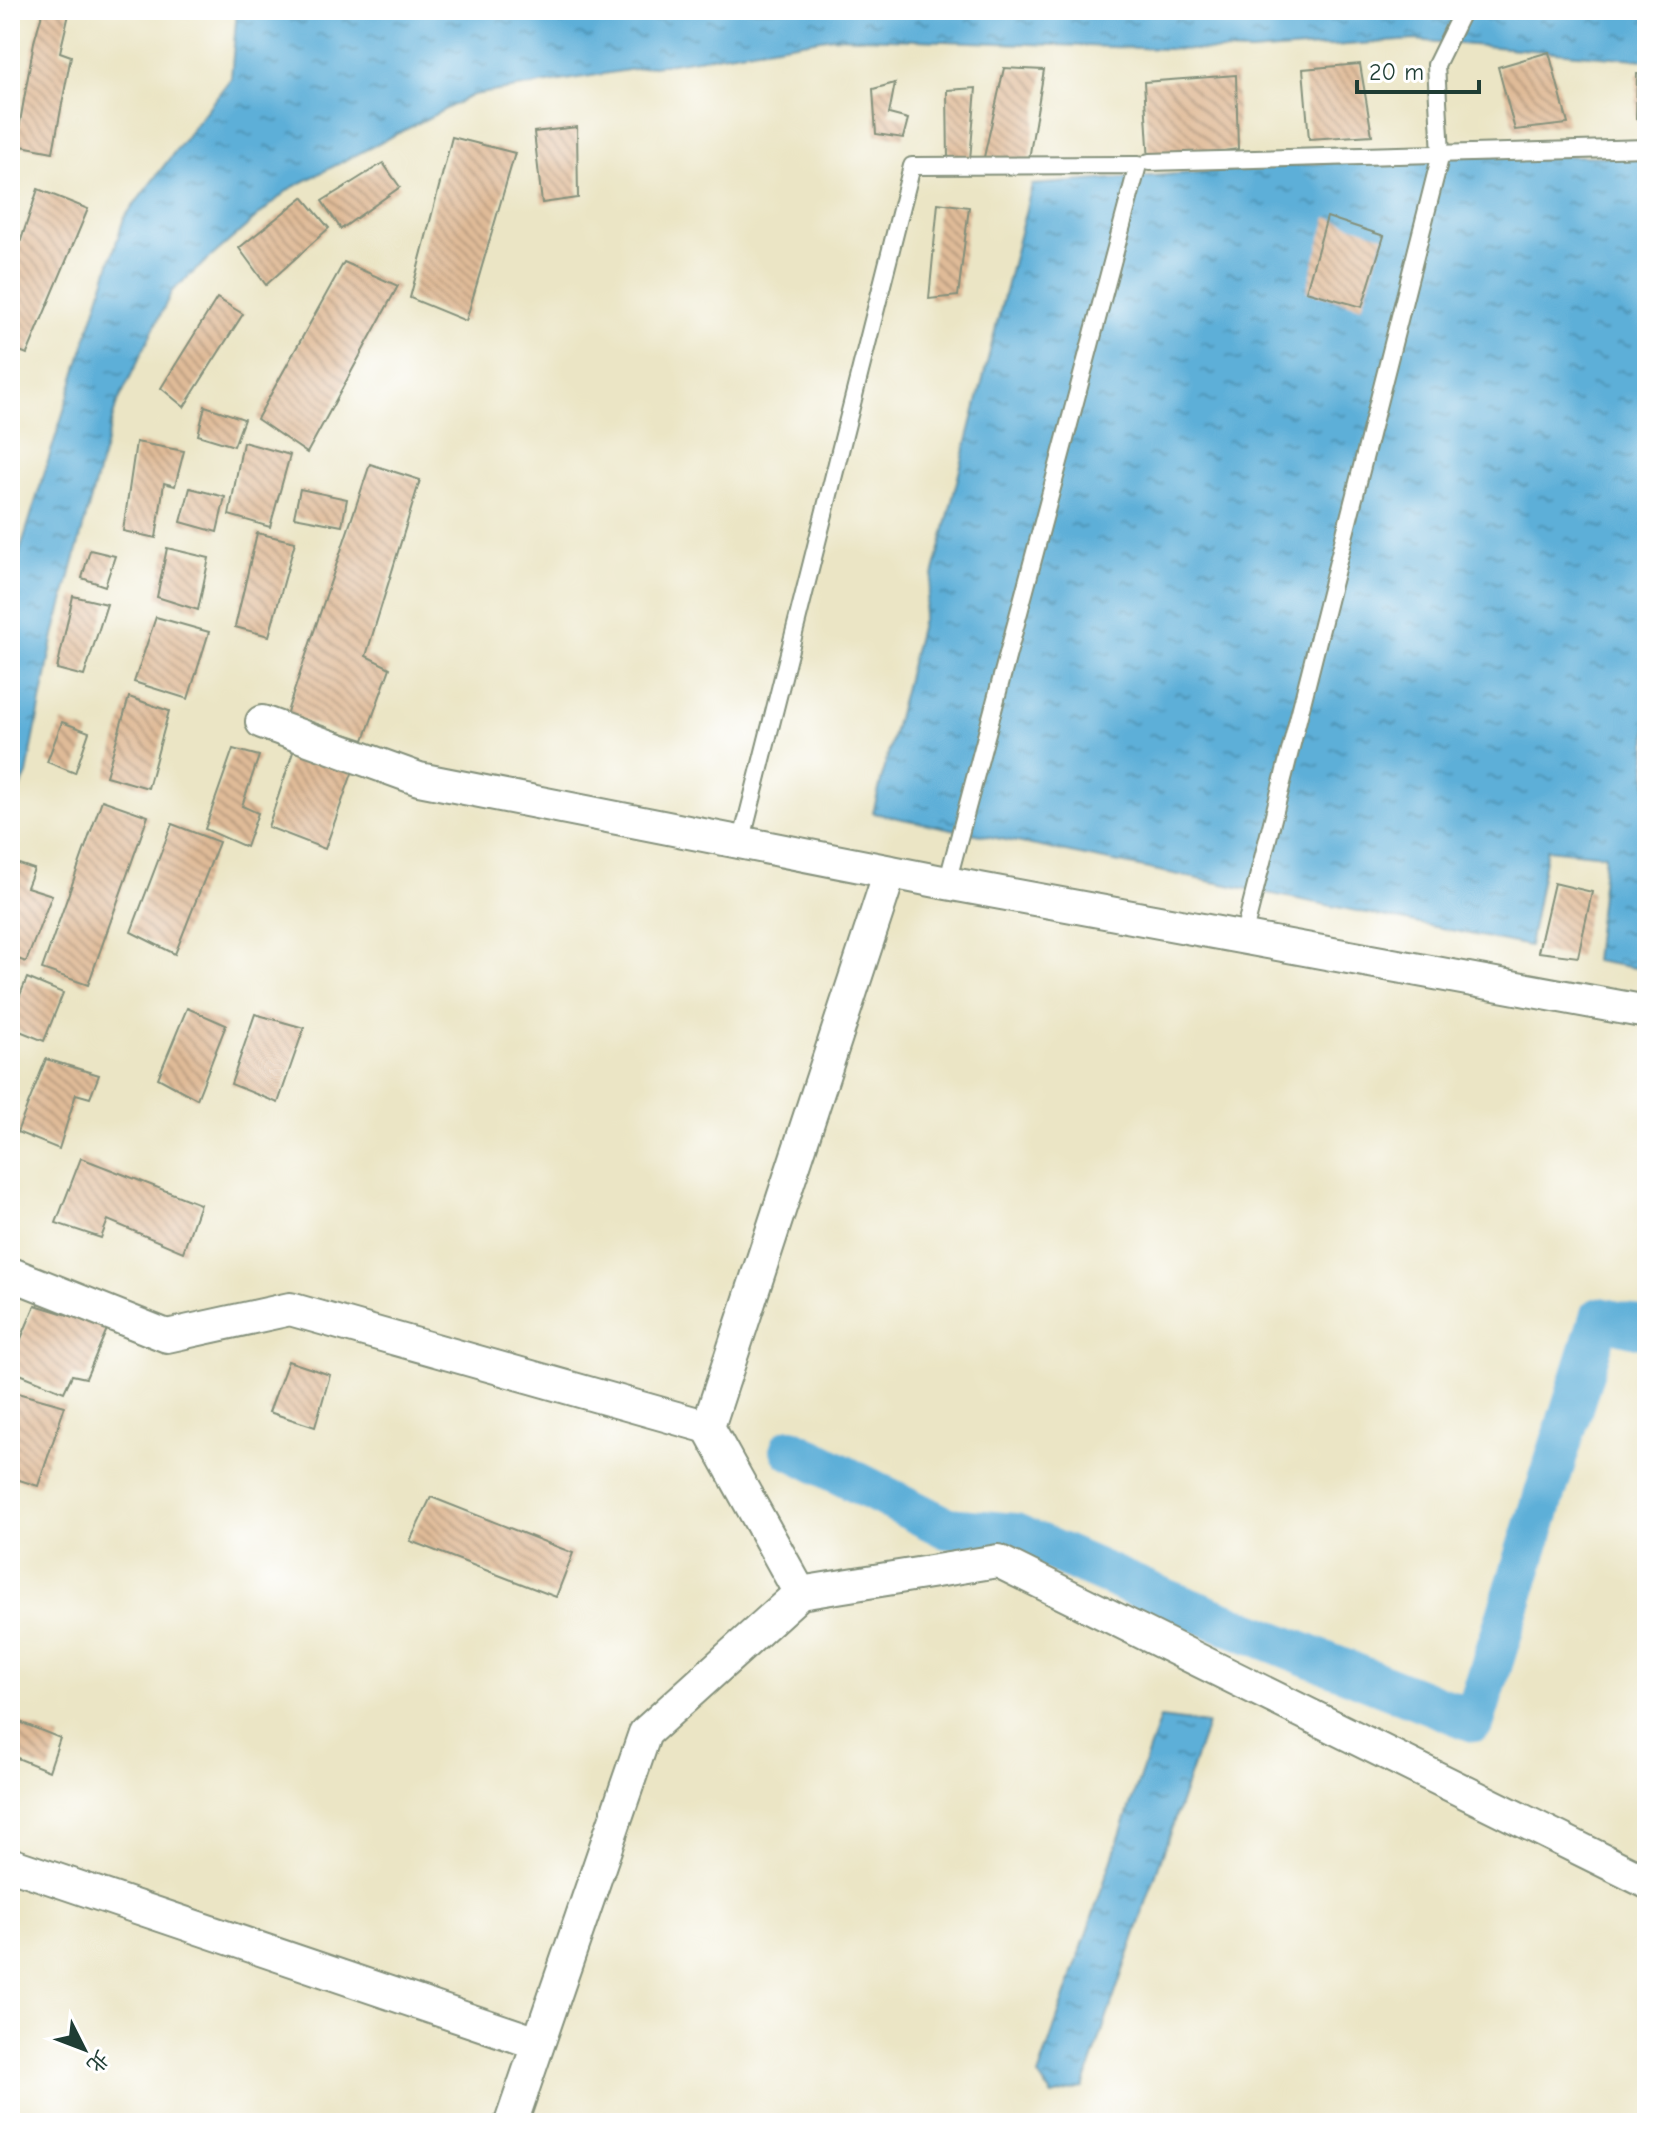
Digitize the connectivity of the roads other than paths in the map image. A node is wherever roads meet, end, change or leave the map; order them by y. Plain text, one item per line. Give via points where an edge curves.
1 (1463, 10) edge
2 (1647, 148) edge
3 (1441, 154) junction
4 (1149, 162) dead end
5 (262, 722) dead end
6 (741, 843) junction
7 (890, 872) junction
8 (947, 883) junction
9 (1243, 937) junction
10 (1647, 1012) edge
11 (14, 1275) dead end
12 (708, 1427) junction
13 (800, 1593) junction
14 (10, 1864) edge
15 (1647, 1882) edge
16 (537, 2043) junction
17 (511, 2123) edge

1 - 3 lane via 1436,65
2 - 3 lane
3 - 4 lane
3 - 9 lane
5 - 6 street via 419,779
6 - 7 street
6 - 8 lane via 912,166 1138,165
7 - 8 street
7 - 12 street
8 - 9 street
9 - 10 street
11 - 12 street via 167,1336 290,1309
12 - 13 street
13 - 15 street via 998,1561
13 - 16 street via 645,1733
14 - 16 street
16 - 17 street

